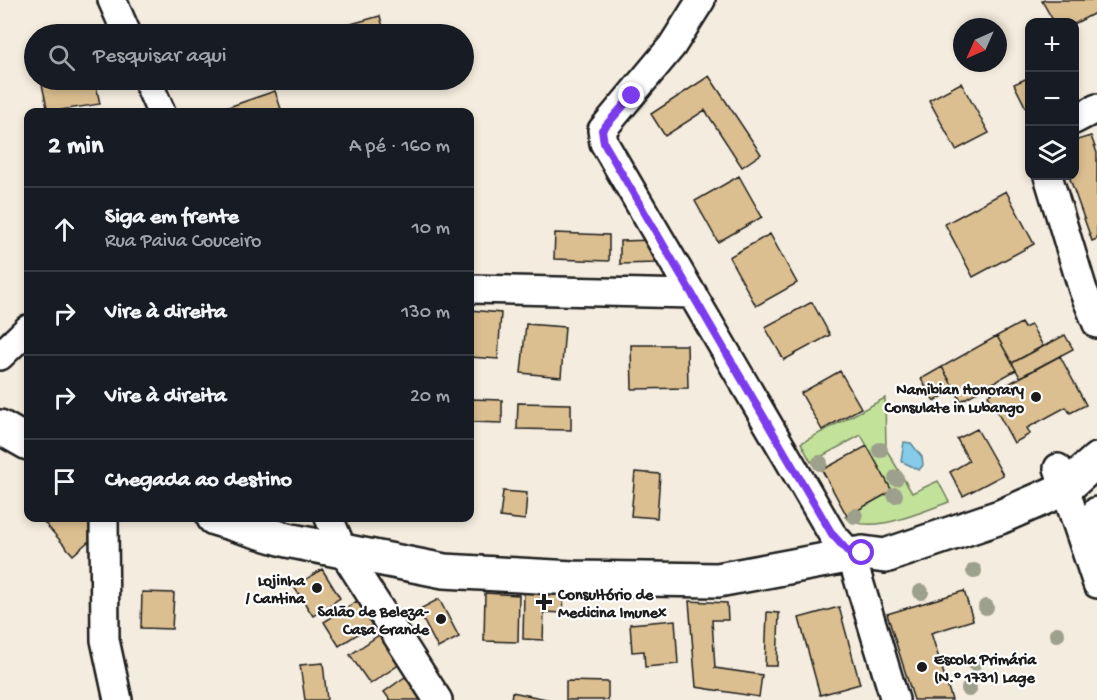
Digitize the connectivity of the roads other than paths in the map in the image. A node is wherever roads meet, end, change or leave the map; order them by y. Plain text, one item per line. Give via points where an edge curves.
1 (112, 0) edge
2 (701, 0) edge
3 (123, 24) edge
4 (151, 90) edge
5 (159, 108) edge
6 (1097, 108) edge
7 (1079, 117) edge
8 (1049, 180) edge
9 (474, 289) edge
10 (693, 294) junction
11 (1097, 324) edge
12 (24, 333) edge
13 (0, 356) edge
14 (0, 427) edge
15 (24, 441) edge
16 (1097, 454) edge
17 (1097, 460) edge
18 (1061, 478) junction
19 (1097, 511) edge
20 (104, 522) edge
21 (227, 522) edge
22 (331, 522) edge
23 (848, 548) junction
24 (344, 553) junction
25 (1094, 575) edge
26 (118, 700) edge
27 (438, 700) edge
28 (895, 700) edge

1 - 3 street
2 - 10 street via 672,46 607,123 602,135 624,181
4 - 5 street
6 - 7 street
8 - 11 street
9 - 10 street
10 - 23 street
12 - 13 street
14 - 15 main road
16 - 18 main road
17 - 18 main road
18 - 23 main road via 1000,517 939,540 885,556
18 - 25 street
19 - 25 street via 1091,533
20 - 26 street via 105,640
21 - 24 main road
22 - 24 street
23 - 24 main road via 718,580 444,571
23 - 28 street
24 - 27 street

